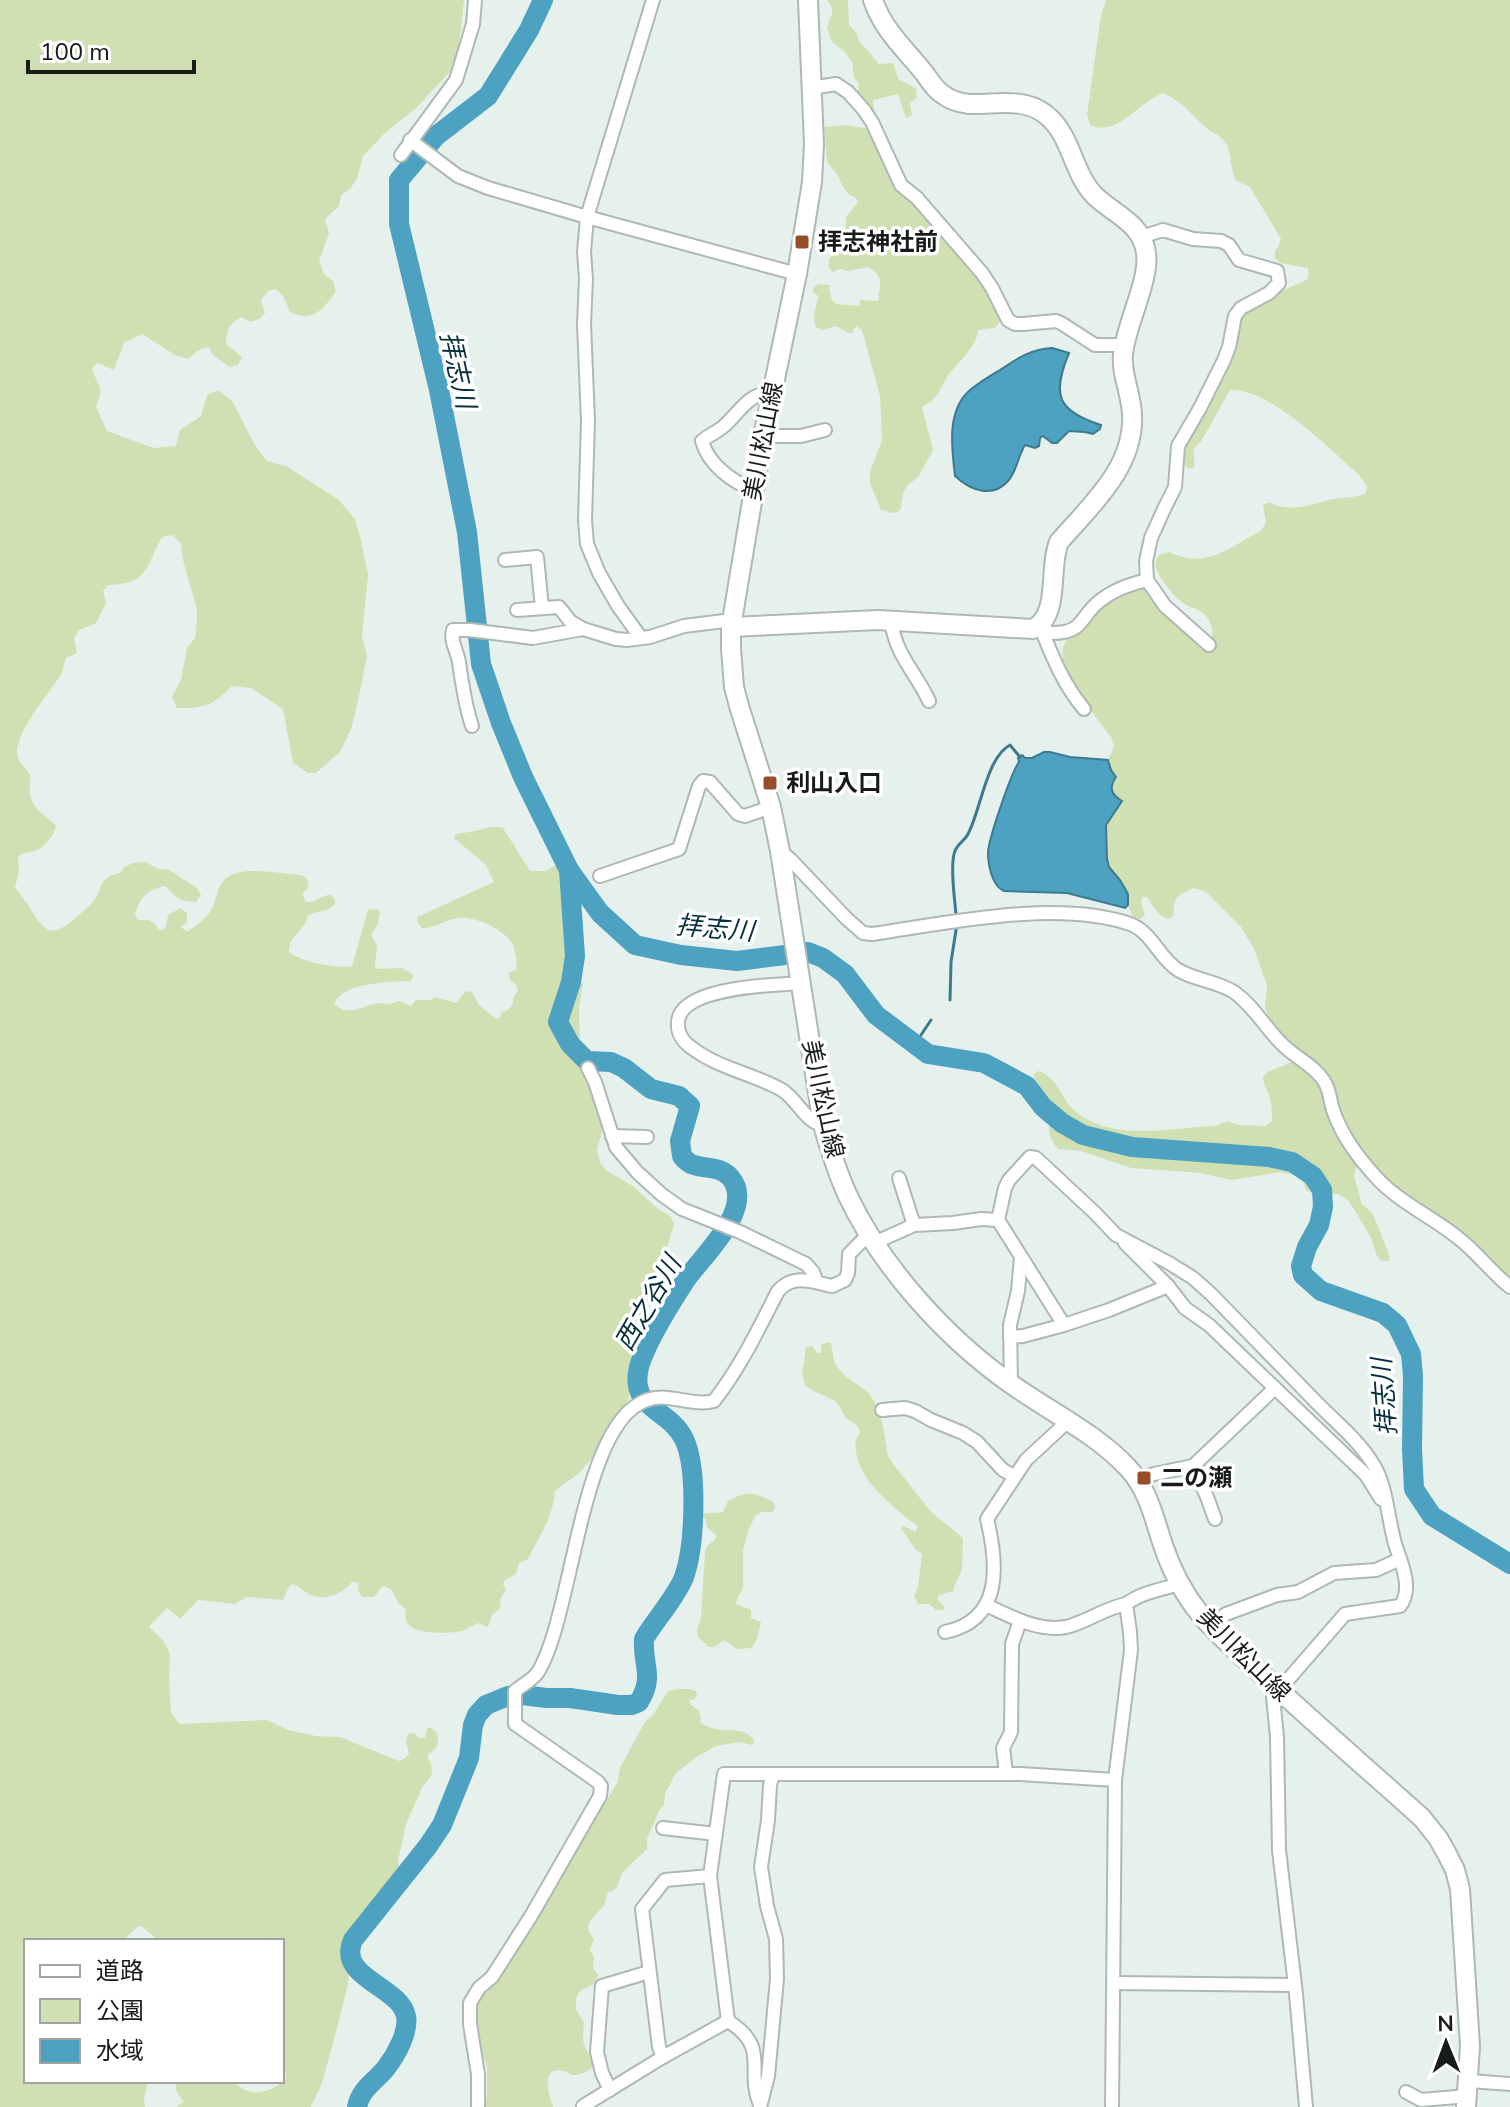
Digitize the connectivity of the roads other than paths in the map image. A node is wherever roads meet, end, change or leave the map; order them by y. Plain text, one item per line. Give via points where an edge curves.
1 (475, 0) edge
2 (653, 0) edge
3 (808, 0) edge
4 (873, 0) edge
5 (811, 88) junction
6 (412, 141) junction
7 (401, 155) dead end
8 (587, 217) junction
9 (1141, 237) junction
10 (797, 274) junction
11 (1125, 345) junction
12 (772, 393) junction
13 (825, 430) dead end
14 (763, 436) junction
15 (754, 490) junction
16 (511, 555) dead end
17 (1147, 580) junction
18 (542, 608) junction
19 (517, 610) dead end
20 (891, 621) junction
21 (732, 624) junction
22 (1040, 626) junction
23 (583, 629) junction
24 (641, 638) junction
25 (1209, 645) dead end
26 (929, 701) dead end
27 (1084, 709) dead end
28 (472, 726) dead end
29 (771, 807) junction
30 (780, 851) junction
31 (600, 876) dead end
32 (800, 975) junction
33 (588, 1068) dead end
34 (823, 1125) junction
35 (612, 1136) junction
36 (647, 1137) dead end
37 (899, 1178) dead end
38 (998, 1220) junction
39 (914, 1225) junction
40 (871, 1239) junction
41 (1124, 1240) junction
42 (1021, 1257) junction
43 (816, 1280) junction
44 (1168, 1286) junction
45 (1510, 1287) edge
46 (1064, 1325) junction
47 (1010, 1337) junction
48 (1011, 1384) junction
49 (1275, 1388) junction
50 (882, 1410) dead end
51 (1067, 1422) junction
52 (1193, 1466) junction
53 (1014, 1476) junction
54 (1138, 1480) junction
55 (1387, 1513) junction
56 (1215, 1519) dead end
57 (1400, 1559) junction
58 (1181, 1584) junction
59 (1126, 1604) junction
60 (986, 1605) junction
61 (1020, 1621) junction
62 (1211, 1625) junction
63 (945, 1632) dead end
64 (1279, 1690) junction
65 (773, 1774) junction
66 (1006, 1774) junction
67 (1115, 1780) junction
68 (663, 1828) dead end
69 (716, 1834) junction
70 (710, 1876) junction
71 (649, 1972) junction
72 (1114, 1983) junction
73 (1294, 1985) junction
74 (728, 2021) junction
75 (663, 2057) junction
76 (1510, 2084) edge
77 (610, 2090) junction
78 (1406, 2092) dead end
79 (1468, 2095) edge
80 (583, 2106) edge
81 (760, 2106) edge
82 (478, 2107) edge
83 (1112, 2107) edge
84 (1306, 2107) edge

1 - 6 street via 456,80
2 - 8 street
3 - 5 main road, 美川松山線
4 - 9 main road via 902,49 942,94 966,104 1027,104 1048,116 1085,183
5 - 10 main road, 美川松山線 via 812,182
5 - 11 street via 836,84 864,110 901,185 982,273 1008,320 1056,321 1095,345
6 - 7 street
6 - 8 street via 467,180
8 - 10 street
8 - 24 street via 587,544 605,584
9 - 11 main road via 1146,264
9 - 17 street via 1163,230 1221,241 1239,260 1270,268 1279,277 1275,287 1235,316 1224,360 1178,446 1175,487 1151,538
10 - 12 main road, 美川松山線
11 - 22 main road via 1132,428 1124,457 1116,475 1059,542 1049,610
12 - 14 main road, 美川松山線
12 - 15 street via 755,395 702,441 719,468
13 - 14 street
14 - 15 main road, 美川松山線
15 - 21 main road, 美川松山線
16 - 18 street via 537,557
17 - 22 street via 1101,599 1076,628 1050,633
17 - 25 street via 1165,606
18 - 19 street
18 - 23 street via 559,607
20 - 21 main road
20 - 22 main road via 1023,630
20 - 26 street via 896,644
21 - 24 street via 684,626
21 - 29 main road, 美川松山線 via 739,706
22 - 27 street via 1060,675
23 - 24 street via 616,639
23 - 28 street via 533,638 453,630
29 - 30 main road, 美川松山線
29 - 31 street via 738,814 710,782 703,781 679,849
30 - 32 main road, 美川松山線
30 - 45 street via 863,933 1056,913 1103,918 1141,930 1178,970 1215,982 1247,1003 1284,1046 1325,1081 1347,1141 1378,1180 1461,1240
32 - 34 main road, 美川松山線
32 - 34 street via 694,1001 679,1015 679,1033 700,1053 781,1089 812,1121
33 - 35 street
34 - 40 main road, 美川松山線 via 845,1191
35 - 36 street
35 - 43 street via 622,1157 682,1209 806,1264
37 - 39 street
38 - 39 street
38 - 41 street via 1009,1180 1030,1157
38 - 42 street
39 - 40 street
40 - 43 street via 849,1254 845,1280 832,1286
40 - 48 main road, 美川松山線 via 950,1333
41 - 44 street
41 - 55 street via 1193,1278 1328,1413 1374,1464
42 - 46 street
42 - 47 street
43 - 82 street via 792,1281 778,1291 714,1401 643,1402 622,1418 601,1456 544,1659 515,1697 515,1724 598,1782 601,1791 531,1916 470,2003
44 - 46 street
44 - 49 street via 1185,1308
46 - 47 street
47 - 48 street
48 - 51 main road, 美川松山線
49 - 52 street
49 - 55 street via 1366,1475
50 - 53 street via 905,1408 963,1433
51 - 53 street
51 - 54 main road, 美川松山線 via 1120,1460
52 - 54 street
52 - 56 street
53 - 60 street via 987,1519 995,1557
54 - 58 main road, 美川松山線
55 - 57 street
57 - 62 street via 1376,1570 1334,1573 1298,1592 1226,1614
57 - 64 street via 1406,1581 1400,1606 1345,1614
58 - 59 street
58 - 62 main road, 美川松山線
59 - 61 street via 1065,1627
59 - 67 street via 1131,1650
60 - 61 street
60 - 63 street via 973,1621
61 - 66 street via 1012,1644 1011,1732 1003,1748
62 - 64 main road, 美川松山線
64 - 73 street via 1272,1703 1279,1850
64 - 79 main road, 美川松山線 via 1422,1818 1455,1870 1470,2046
65 - 66 street
65 - 69 street via 724,1774
65 - 81 street via 761,1867 776,1939 777,1979
66 - 67 street
67 - 72 street
68 - 69 street
69 - 70 street
70 - 71 street via 665,1880 642,1909
70 - 74 street
71 - 75 street
71 - 77 street via 602,1986 597,2052
72 - 73 street
72 - 83 street
73 - 84 street
74 - 75 street
74 - 81 street via 753,2044
75 - 77 street
76 - 79 street
77 - 80 street
78 - 79 street via 1421,2100

